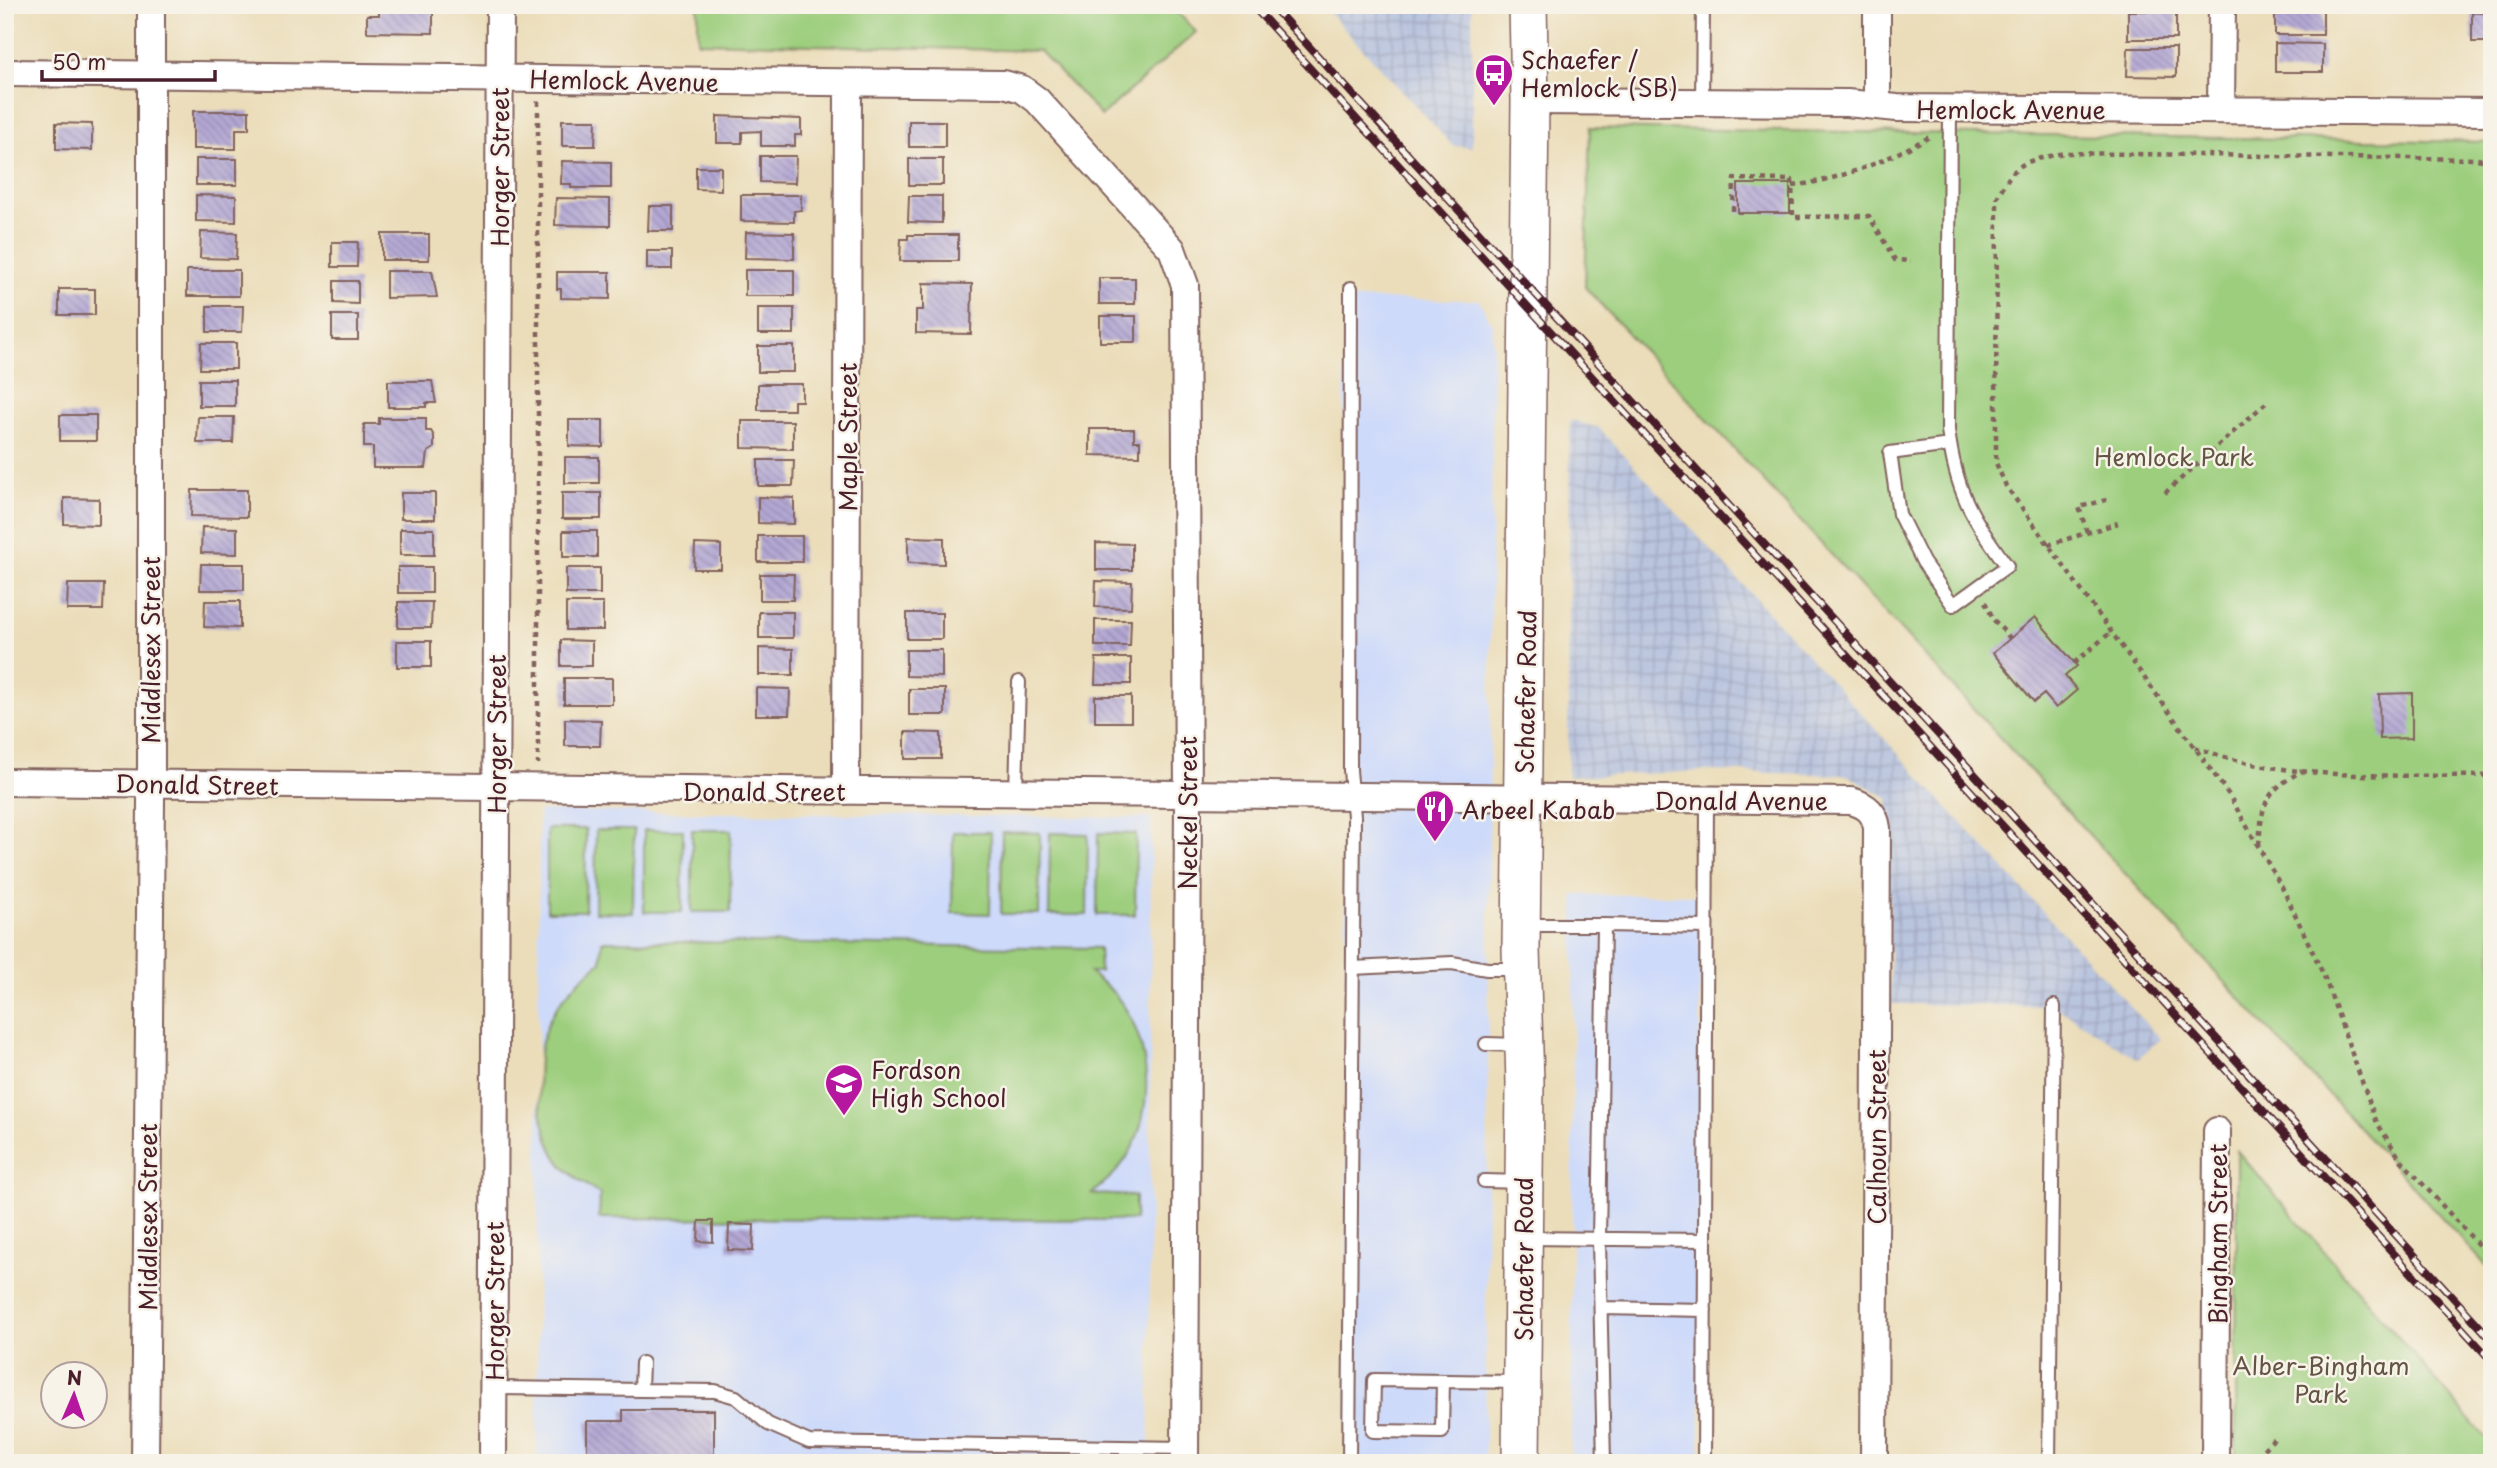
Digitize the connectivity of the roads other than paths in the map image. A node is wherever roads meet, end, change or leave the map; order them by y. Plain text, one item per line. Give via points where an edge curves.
1 (151, 5) edge
2 (500, 5) edge
3 (1528, 5) edge
4 (1703, 5) edge
5 (1877, 5) edge
6 (2222, 5) edge
7 (5, 74) edge
8 (150, 74) junction
9 (500, 78) junction
10 (848, 83) junction
11 (1530, 101) junction
12 (1702, 103) junction
13 (1877, 106) junction
14 (1950, 108) junction
15 (2221, 110) junction
16 (2492, 112) edge
17 (1116, 188) joint
18 (1351, 288) dead end
19 (1950, 445) junction
20 (1019, 682) dead end
21 (5, 782) edge
22 (150, 783) junction
23 (496, 788) junction
24 (846, 791) junction
25 (1016, 792) junction
26 (1188, 794) junction
27 (1352, 796) junction
28 (1523, 799) junction
29 (1707, 800) junction
30 (1871, 812) joint
31 (1521, 925) junction
32 (1604, 925) junction
33 (1706, 927) junction
34 (1353, 968) junction
35 (1522, 969) junction
36 (2054, 1006) dead end
37 (1486, 1044) dead end
38 (1524, 1045) junction
39 (2217, 1131) dead end
40 (1484, 1181) dead end
41 (1524, 1182) junction
42 (1523, 1238) junction
43 (1599, 1240) junction
44 (1705, 1240) junction
45 (1601, 1308) junction
46 (1704, 1310) junction
47 (642, 1363) dead end
48 (1443, 1381) junction
49 (1522, 1382) junction
50 (493, 1388) junction
51 (641, 1390) junction
52 (1185, 1455) edge
53 (145, 1463) edge
54 (493, 1463) edge
55 (1349, 1463) edge
56 (1521, 1463) edge
57 (1604, 1463) edge
58 (1704, 1463) edge
59 (1874, 1463) edge
60 (2049, 1463) edge
61 (2216, 1463) edge

1 - 8 street, Middlesex Street
2 - 9 street, Horger Street
3 - 11 main road, Schaefer Road
4 - 12 lane
5 - 13 street
6 - 15 street
7 - 8 street, Hemlock Avenue
8 - 9 street, Hemlock Avenue
8 - 22 street, Middlesex Street
9 - 10 street, Hemlock Avenue
9 - 23 street, Horger Street
10 - 17 street, Hemlock Avenue via 1015,86 1037,100
10 - 24 street, Maple Street
11 - 12 street, Hemlock Avenue
11 - 28 main road, Schaefer Road
12 - 13 street, Hemlock Avenue
13 - 14 street, Hemlock Avenue
14 - 15 street, Hemlock Avenue
14 - 19 lane
15 - 16 street, Hemlock Avenue
17 - 26 street, Neckel Street via 1172,249 1185,285
18 - 27 lane
19 - 19 lane via 1969,513 2007,566 1953,605 1923,562 1899,514 1890,453
20 - 25 lane
21 - 22 street, Donald Street
22 - 23 street, Donald Street
22 - 53 street, Middlesex Street
23 - 24 street, Donald Street
23 - 50 street, Horger Street
24 - 25 street, Donald Street
25 - 26 street, Donald Street
26 - 27 street, Donald Street
26 - 52 street, Neckel Street
27 - 28 street, Donald Street
27 - 34 lane
28 - 29 street, Donald Avenue
28 - 31 main road, Schaefer Road
29 - 30 street, Donald Avenue via 1851,801
29 - 33 lane
30 - 59 street, Calhoun Street via 1877,828
31 - 32 lane
31 - 35 main road, Schaefer Road
32 - 33 lane
32 - 43 lane
33 - 44 lane
34 - 35 lane via 1452,963
34 - 55 lane
35 - 38 main road, Schaefer Road
36 - 60 lane
37 - 38 lane
38 - 41 main road, Schaefer Road
39 - 61 street, Bingham Street
40 - 41 lane
41 - 42 main road, Schaefer Road
42 - 43 lane
42 - 49 main road, Schaefer Road
43 - 44 lane
43 - 45 lane
44 - 46 lane
45 - 46 lane
45 - 57 lane
46 - 58 lane
47 - 51 lane
48 - 48 lane via 1374,1380 1373,1431 1442,1432
48 - 49 lane
49 - 56 main road, Schaefer Road
50 - 51 lane
50 - 54 street, Horger Street
51 - 52 lane via 715,1391 736,1397 768,1424 809,1442

